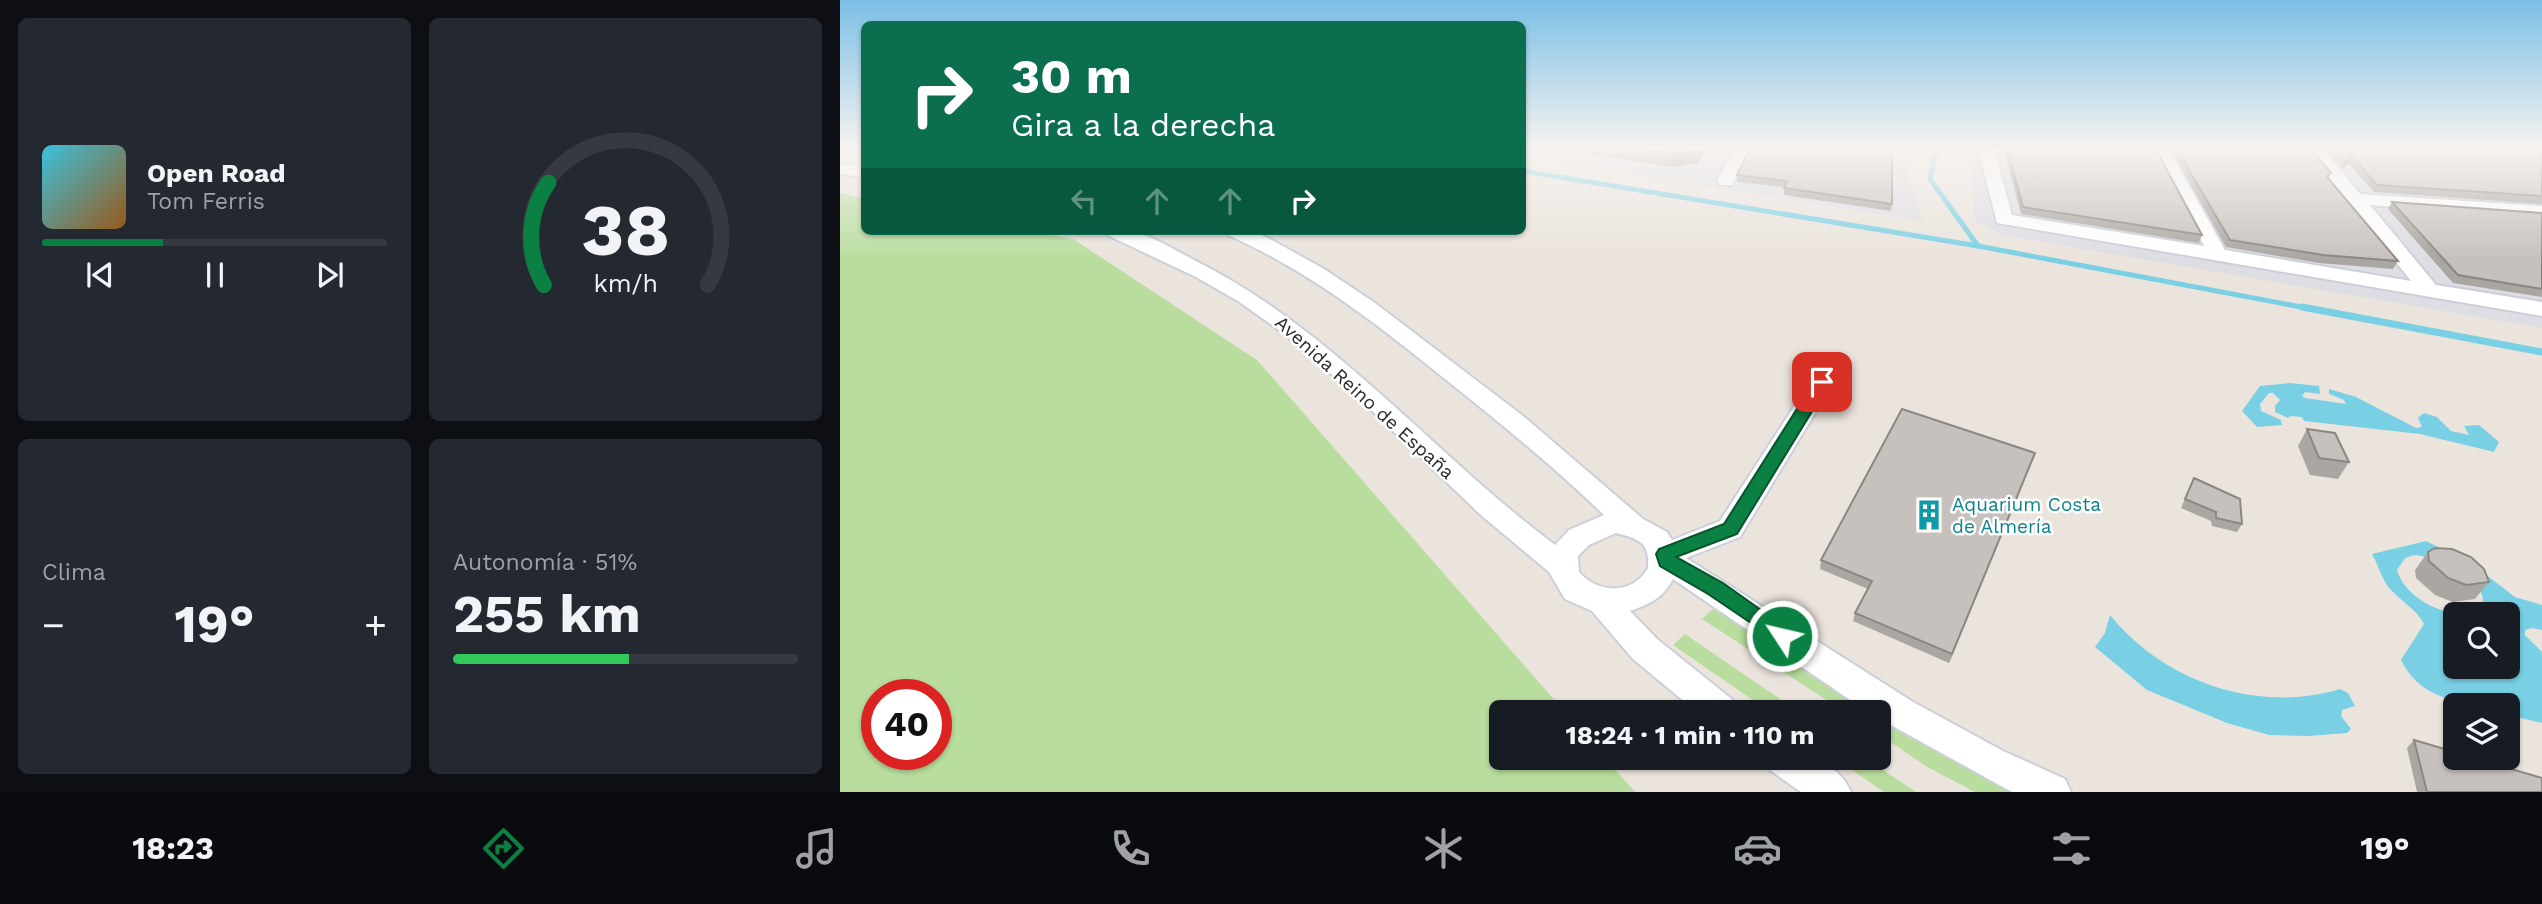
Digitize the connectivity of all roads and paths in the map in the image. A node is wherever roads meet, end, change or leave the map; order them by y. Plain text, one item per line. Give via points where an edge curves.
1 (1995, 185) edge
2 (2180, 185) edge
3 (2345, 185) edge
4 (2357, 199) junction
5 (2542, 212) edge
6 (1123, 235) edge
7 (1243, 235) edge
8 (2218, 255) junction
9 (2429, 290) junction
10 (2542, 309) edge
11 (1822, 382) dead end
12 (1632, 524) junction
13 (1666, 558) junction
14 (1563, 567) junction
15 (1601, 600) junction
16 (1707, 700) edge
17 (1800, 770) edge
18 (1832, 792) edge
19 (2052, 792) edge

1 - 8 street via 2004,219
2 - 8 street
3 - 4 street
4 - 5 street
4 - 9 street
6 - 14 street, Avenida Reino de España via 1203,270 1288,326 1518,534
7 - 12 street via 1283,254 1406,336
8 - 9 street
9 - 10 street
11 - 13 street via 1730,529
12 - 13 street via 1657,537
12 - 14 street via 1608,524 1585,531 1565,554
13 - 15 street via 1664,574 1642,595 1626,601
13 - 19 street via 1903,715
14 - 15 street via 1577,591
15 - 16 street via 1644,649
17 - 18 street

